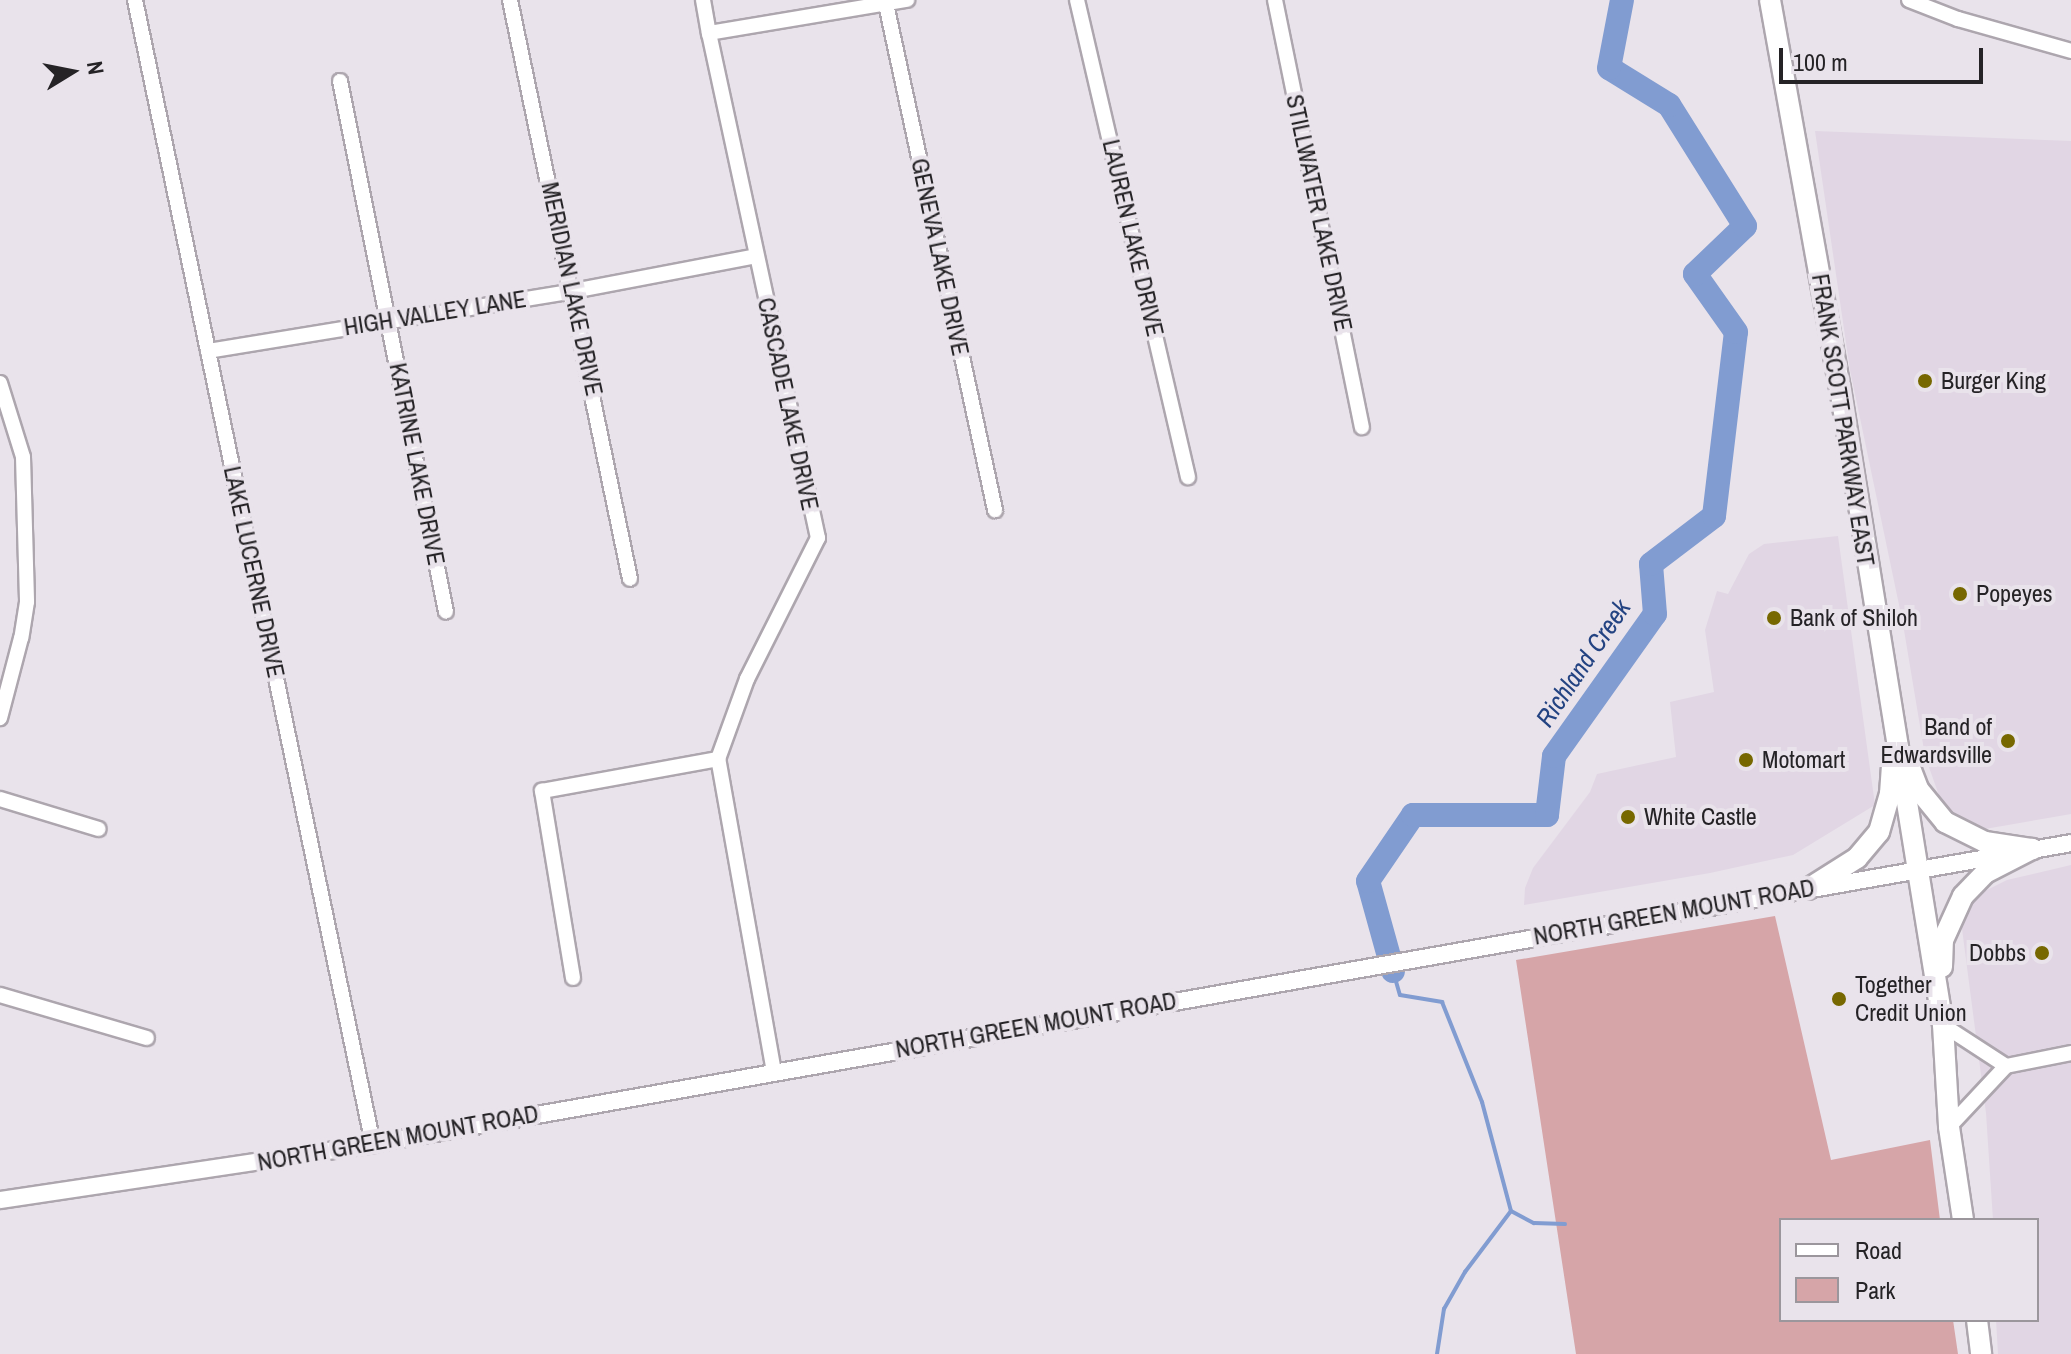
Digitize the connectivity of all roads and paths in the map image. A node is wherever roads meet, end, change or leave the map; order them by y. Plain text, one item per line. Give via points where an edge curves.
1 (135, 0) edge
2 (510, 0) edge
3 (703, 0) edge
4 (907, 0) edge
5 (1077, 0) edge
6 (1275, 0) edge
7 (1770, 0) edge
8 (1909, 0) edge
9 (886, 4) junction
10 (709, 33) junction
11 (2071, 51) edge
12 (340, 81) dead end
13 (756, 256) junction
14 (573, 291) junction
15 (389, 319) junction
16 (208, 351) junction
17 (0, 383) edge
18 (1362, 427) dead end
19 (1188, 477) dead end
20 (995, 510) dead end
21 (630, 579) dead end
22 (446, 612) dead end
23 (0, 718) edge
24 (1895, 732) junction
25 (718, 759) junction
26 (0, 799) edge
27 (99, 829) dead end
28 (2071, 843) edge
29 (2032, 849) junction
30 (1918, 869) junction
31 (1808, 889) junction
32 (573, 978) dead end
33 (0, 995) edge
34 (1942, 1016) junction
35 (147, 1038) dead end
36 (2071, 1053) edge
37 (2006, 1066) junction
38 (774, 1072) junction
39 (1949, 1127) junction
40 (373, 1144) junction
41 (0, 1200) edge
42 (1963, 1218) edge
43 (1977, 1322) edge
44 (1981, 1354) edge

1 - 16 street, LAKE LUCERNE DRIVE
2 - 14 street, MERIDIAN LAKE DRIVE
3 - 10 street, CASCADE LAKE DRIVE
4 - 9 street
5 - 19 street, LAUREN LAKE DRIVE
6 - 18 street, STILLWATER LAKE DRIVE
7 - 24 main road, FRANK SCOTT PARKWAY EAST
8 - 11 street
9 - 10 street
9 - 20 street, GENEVA LAKE DRIVE
10 - 13 street, CASCADE LAKE DRIVE
12 - 15 street, KATRINE LAKE DRIVE
13 - 14 street, HIGH VALLEY LANE
13 - 25 street, CASCADE LAKE DRIVE via 818,538 747,679
14 - 15 street, HIGH VALLEY LANE
14 - 21 street, MERIDIAN LAKE DRIVE
15 - 16 street, HIGH VALLEY LANE
15 - 22 street, KATRINE LAKE DRIVE
16 - 40 street, LAKE LUCERNE DRIVE
17 - 23 street via 23,457 27,602
24 - 29 main road via 1918,789 1945,822 1985,842
24 - 30 main road, FRANK SCOTT PARKWAY EAST
24 - 31 main road via 1890,794 1879,832 1857,858
25 - 32 street via 542,791
25 - 38 street
26 - 27 street
28 - 29 street, NORTH GREEN MOUNT ROAD
29 - 30 street, NORTH GREEN MOUNT ROAD
29 - 34 main road via 1985,873 1963,896 1943,940
30 - 31 street, NORTH GREEN MOUNT ROAD
30 - 34 main road, FRANK SCOTT PARKWAY EAST
31 - 38 street, NORTH GREEN MOUNT ROAD
33 - 35 street
34 - 37 street
34 - 39 main road, FRANK SCOTT PARKWAY EAST
36 - 37 street
37 - 39 street
38 - 40 street, NORTH GREEN MOUNT ROAD
39 - 42 main road, FRANK SCOTT PARKWAY EAST
40 - 41 street, NORTH GREEN MOUNT ROAD
43 - 44 main road

